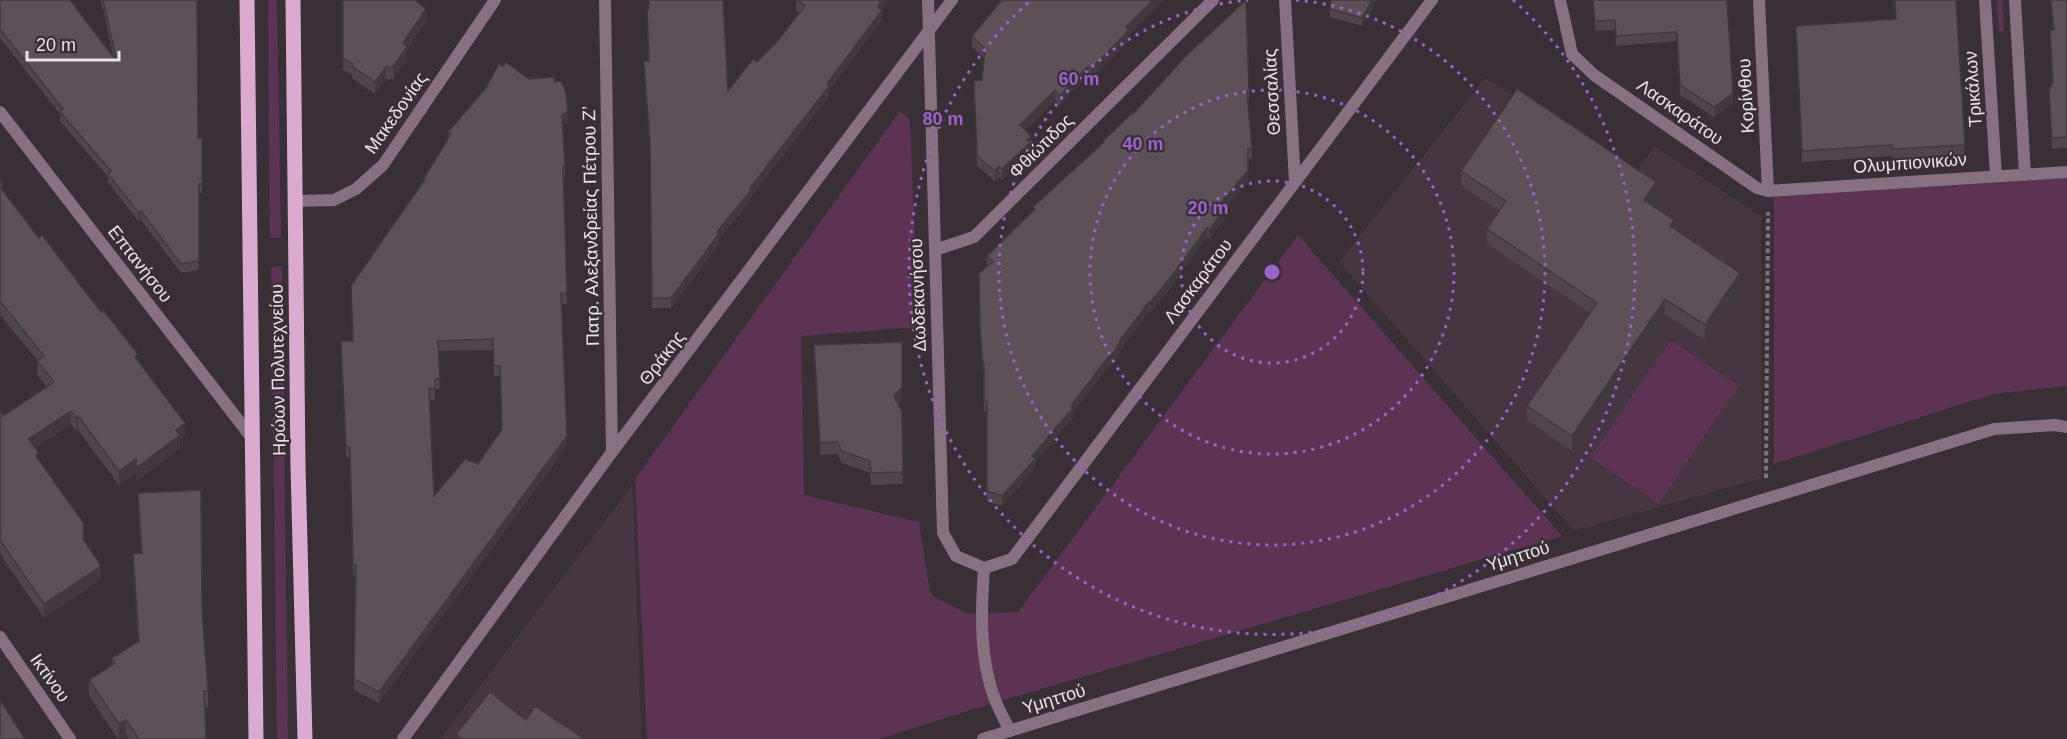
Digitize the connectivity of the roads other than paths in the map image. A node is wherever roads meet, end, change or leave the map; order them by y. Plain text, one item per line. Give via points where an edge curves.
1 (247, 0) edge
2 (293, 0) edge
3 (495, 0) edge
4 (605, 0) edge
5 (928, 0) edge
6 (952, 0) edge
7 (1213, 0) edge
8 (1285, 0) edge
9 (1432, 0) edge
10 (1560, 0) edge
11 (1759, 0) edge
12 (1985, 0) edge
13 (2015, 0) edge
14 (929, 30) junction
15 (0, 112) edge
16 (2067, 172) edge
17 (2025, 175) junction
18 (1996, 176) junction
19 (1295, 182) junction
20 (1762, 189) junction
21 (296, 201) junction
22 (935, 249) junction
23 (2067, 427) edge
24 (252, 438) junction
25 (612, 452) junction
26 (984, 568) junction
27 (0, 637) edge
28 (1010, 731) junction
29 (70, 739) edge
30 (256, 739) edge
31 (305, 739) edge
32 (403, 739) edge
33 (983, 739) edge

1 - 24 main road, Ηρώων Πολυτεχνείου
2 - 21 main road, Ηρώων Πολυτεχνείου
3 - 21 street, Μακεδονίας via 383,165 356,189 334,200
4 - 25 street, Πατρ. Αλεξανδρείας Πέτρου Ζ’
5 - 14 street, Δωδεκανήσου
6 - 14 street, Θράκης
7 - 22 street, Φθιώτιδος via 974,237
8 - 19 street, Θεσσαλίας
9 - 19 street, Λασκαράτου
10 - 20 street, Λασκαράτου via 1572,54 1594,75
11 - 20 street, Κορίνθου
12 - 18 street, Τρικάλων
13 - 17 street
14 - 22 street, Δωδεκανήσου
14 - 25 street, Θράκης
15 - 24 street, Επτανήσου
16 - 17 street, Ολυμπιονικών
17 - 18 street, Ολυμπιονικών
18 - 20 street, Ολυμπιονικών
19 - 26 street, Λασκαράτου via 1012,560
21 - 31 main road, Ηρώων Πολυτεχνείου
22 - 26 street, Δωδεκανήσου via 943,534 956,556
23 - 28 street, Υμηττού via 1994,429
24 - 30 main road, Ηρώων Πολυτεχνείου
25 - 32 street, Θράκης
26 - 28 street via 987,673
27 - 29 street, Ικτίνου
28 - 33 street, Υμηττού

